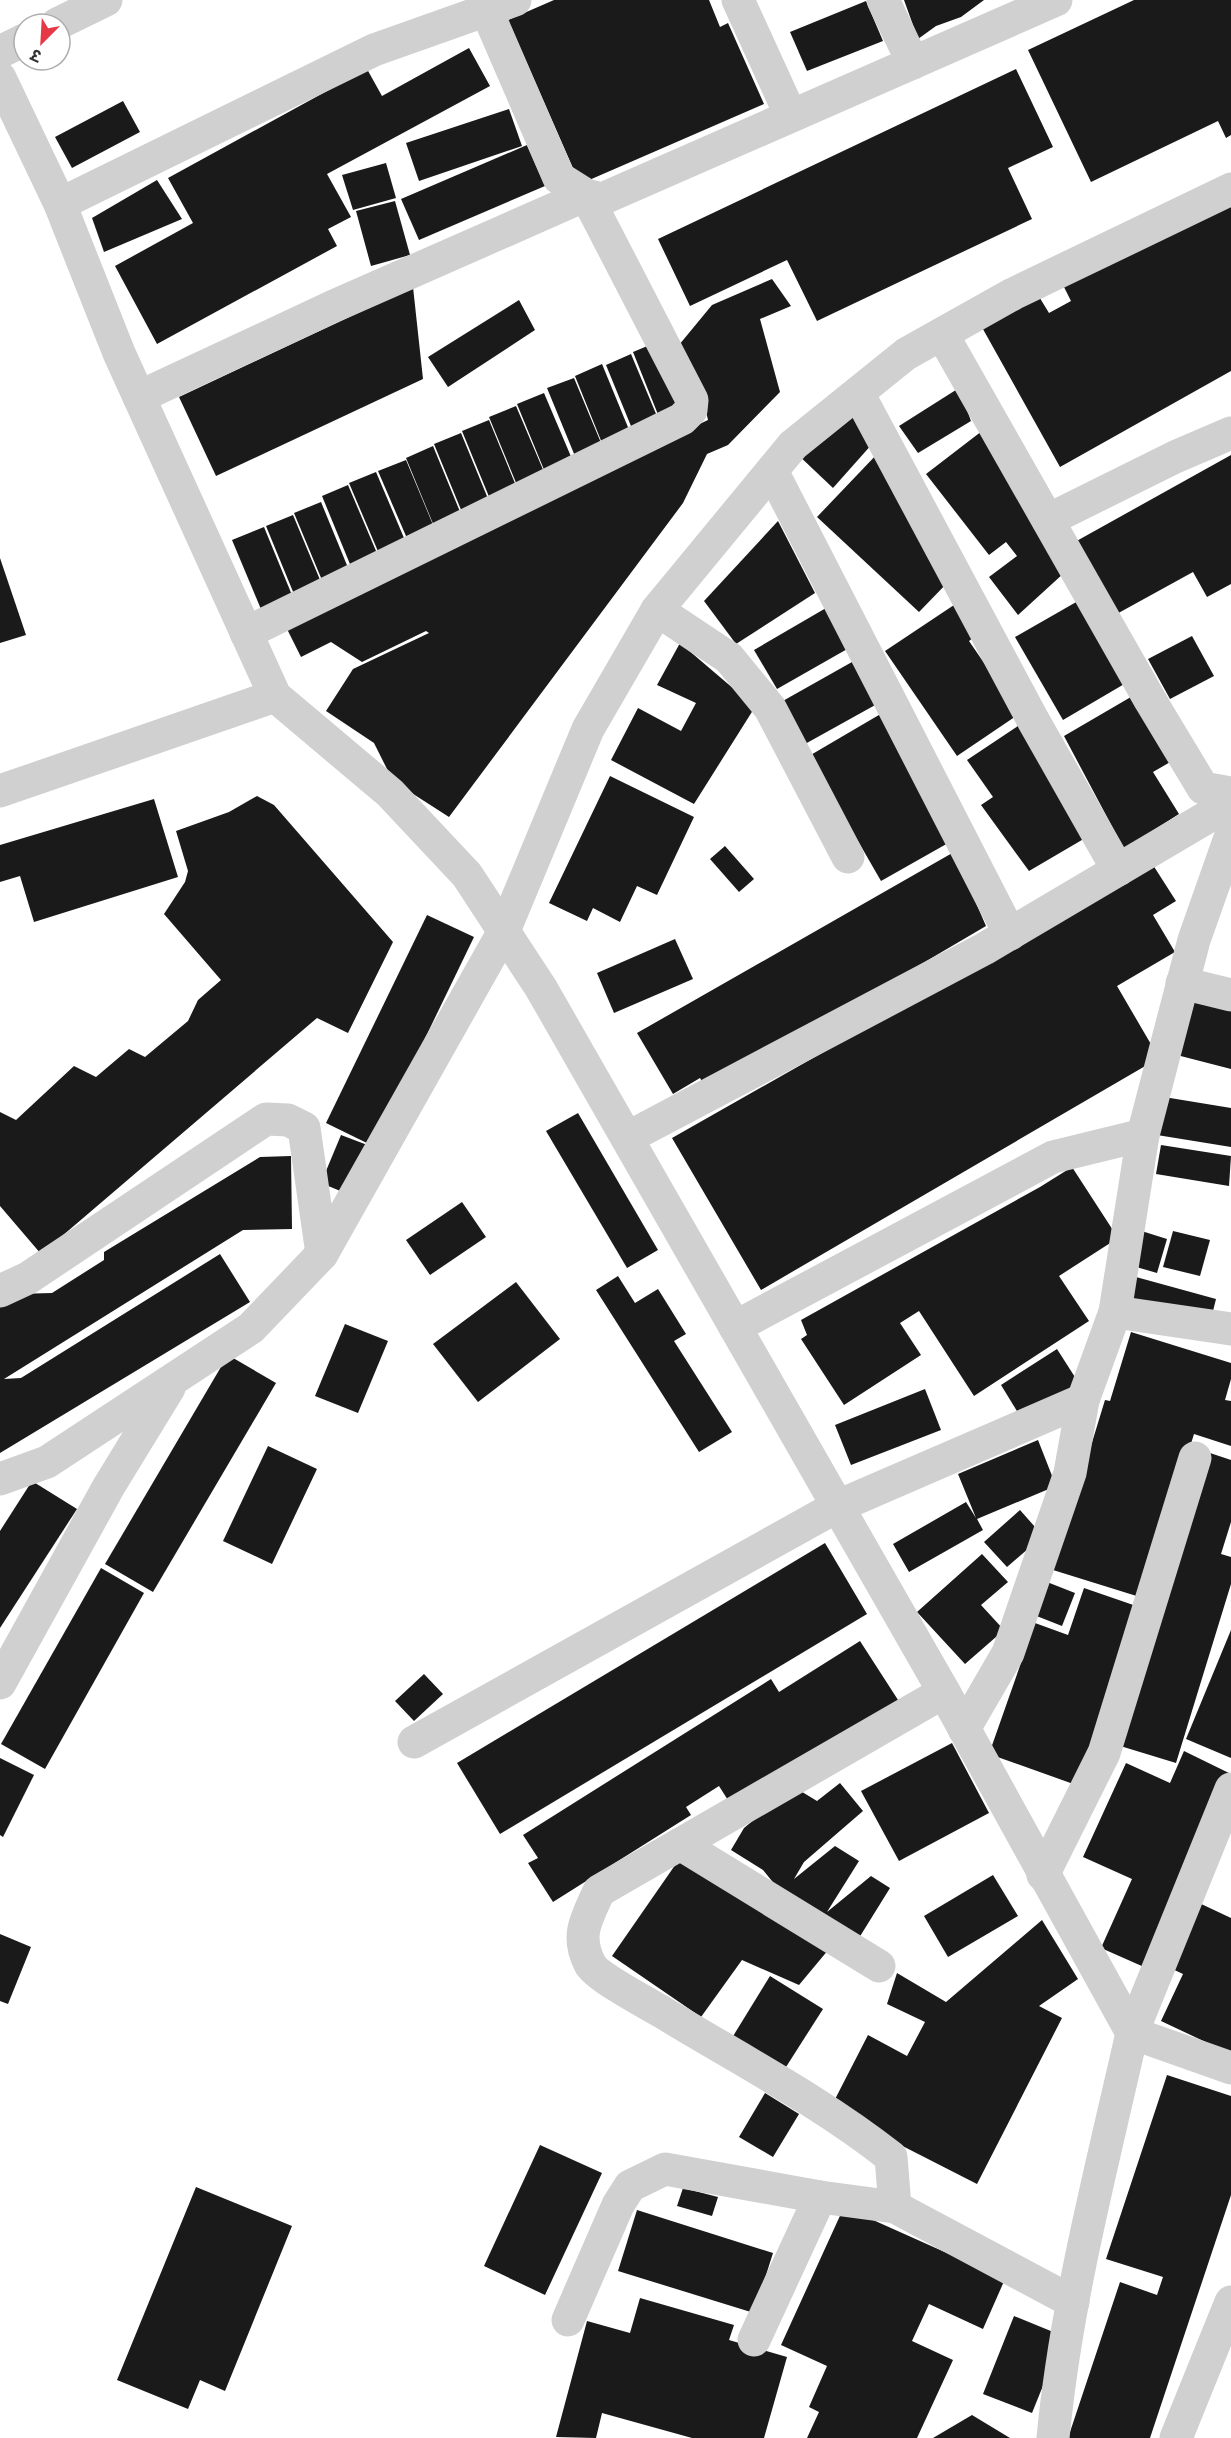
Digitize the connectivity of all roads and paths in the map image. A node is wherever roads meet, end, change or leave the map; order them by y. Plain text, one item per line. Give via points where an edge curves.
1 (106, 0) edge
2 (738, 0) edge
3 (883, 0) edge
4 (1056, 0) edge
5 (495, 4) edge
6 (72, 17) edge
7 (913, 63) junction
8 (0, 78) edge
9 (790, 116) junction
10 (1231, 189) edge
11 (586, 195) junction
12 (60, 204) junction
13 (942, 334) junction
14 (858, 393) junction
15 (139, 397) junction
16 (1231, 432) edge
17 (772, 471) junction
18 (1048, 520) junction
19 (657, 610) junction
20 (246, 633) junction
21 (275, 696) junction
22 (0, 791) edge
23 (1231, 793) edge
24 (1231, 803) edge
25 (1231, 835) edge
26 (848, 857) dead end
27 (1118, 870) junction
28 (504, 931) junction
29 (1010, 934) junction
30 (1182, 983) junction
31 (1231, 994) edge
32 (1143, 1135) junction
33 (627, 1138) junction
34 (322, 1254) junction
35 (0, 1291) edge
36 (1115, 1312) junction
37 (735, 1327) junction
38 (1231, 1329) edge
39 (172, 1382) junction
40 (1083, 1400) junction
41 (1195, 1458) dead end
42 (0, 1479) edge
43 (836, 1506) junction
44 (0, 1683) edge
45 (944, 1692) junction
46 (964, 1729) junction
47 (414, 1742) dead end
48 (1231, 1789) edge
49 (680, 1844) junction
50 (1043, 1875) junction
51 (879, 1966) dead end
52 (1132, 2033) junction
53 (1231, 2068) edge
54 (820, 2197) junction
55 (895, 2206) junction
56 (1073, 2302) junction
57 (1231, 2302) edge
58 (568, 2320) dead end
59 (754, 2340) dead end
60 (1053, 2438) edge
61 (1176, 2438) edge

1 - 6 street
2 - 9 street
3 - 7 street
4 - 7 street
5 - 11 street via 559,178
5 - 12 street via 374,50
7 - 9 street
8 - 12 street
9 - 11 street via 602,199
10 - 13 street via 1013,294
11 - 15 street
11 - 20 street via 692,400 691,410 682,419
12 - 15 street
13 - 14 street via 906,354
13 - 18 street
14 - 17 street via 794,445
14 - 27 street
15 - 20 street
16 - 18 street
17 - 19 street
17 - 29 street
18 - 23 street via 1203,788
19 - 26 street via 729,658 770,708
19 - 28 street via 588,729
20 - 21 street
21 - 22 street
21 - 28 street via 390,793 467,875
24 - 27 street
25 - 30 street
27 - 29 street
28 - 33 street
28 - 34 street
29 - 33 street
30 - 31 street
30 - 32 street
32 - 36 street
32 - 37 street via 1053,1157
33 - 37 street
34 - 35 street via 304,1128 288,1120 266,1119 28,1278
34 - 39 street via 251,1328
36 - 38 street
36 - 40 street
37 - 43 street
39 - 42 street via 47,1462
39 - 44 street
40 - 43 street
40 - 46 street via 1070,1473 1008,1653
41 - 50 street via 1104,1753
43 - 45 street
43 - 47 street
45 - 46 street
45 - 49 street
46 - 50 street
48 - 52 street
49 - 51 street
49 - 55 street via 599,1891 581,1939 591,1966 854,2127 891,2157
50 - 52 street
52 - 53 street
52 - 56 street
54 - 55 street
54 - 58 street via 665,2169 648,2177 630,2186 618,2205
54 - 59 street
55 - 56 street
56 - 60 street via 1059,2374
57 - 61 street

